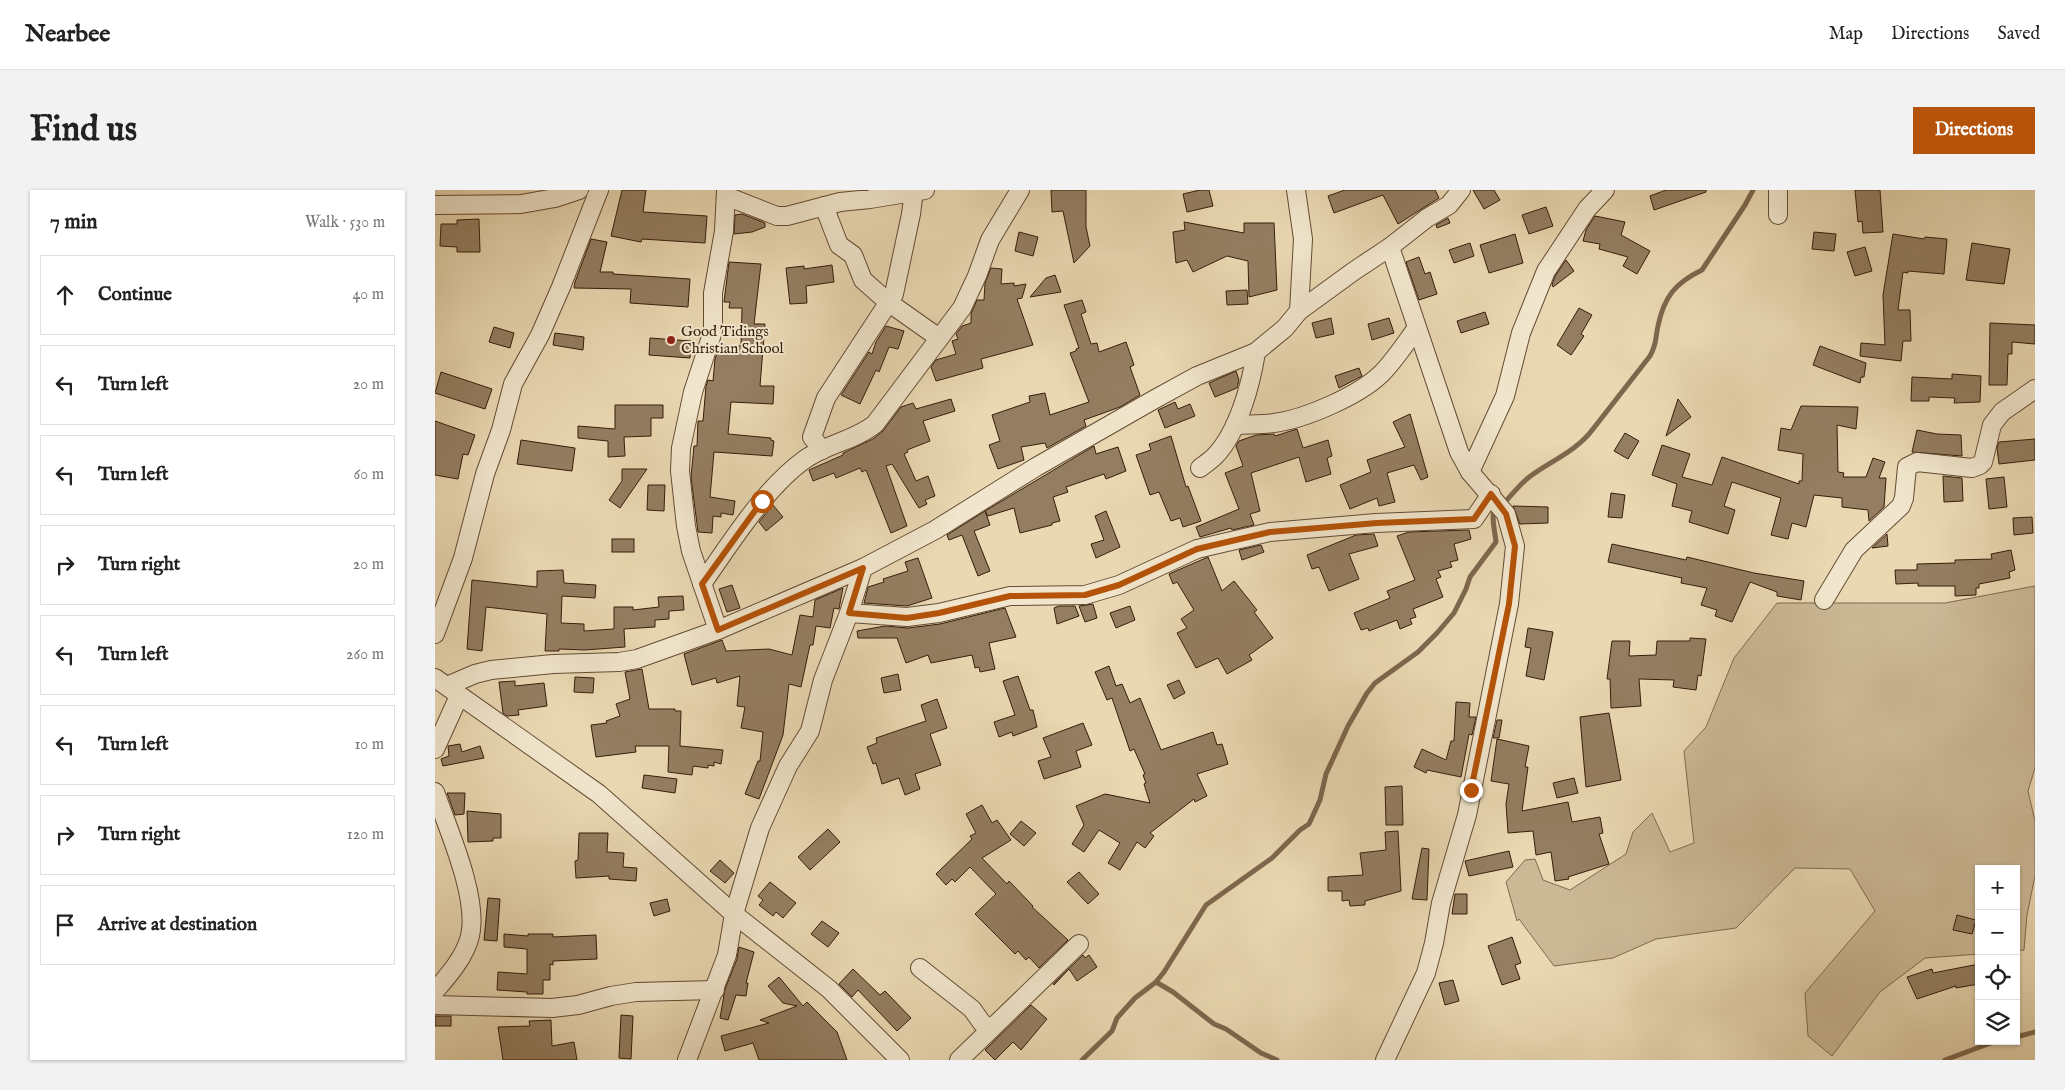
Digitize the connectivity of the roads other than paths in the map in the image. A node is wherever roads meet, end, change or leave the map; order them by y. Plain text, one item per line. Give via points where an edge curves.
1 (579, 190) edge
2 (599, 190) edge
3 (917, 190) edge
4 (1020, 190) edge
5 (1296, 190) edge
6 (1461, 190) edge
7 (1605, 190) edge
8 (1778, 190) edge
9 (726, 193) edge
10 (435, 205) edge
11 (824, 206) junction
12 (1778, 215) dead end
13 (1390, 247) junction
14 (888, 302) junction
15 (1299, 311) junction
16 (1416, 329) junction
17 (939, 338) junction
18 (1256, 352) junction
19 (2035, 389) edge
20 (1235, 424) junction
21 (822, 450) junction
22 (1200, 468) dead end
23 (1470, 472) junction
24 (1491, 494) junction
25 (863, 568) junction
26 (702, 584) junction
27 (1824, 600) dead end
28 (849, 613) junction
29 (718, 630) junction
30 (435, 634) edge
31 (449, 692) edge
32 (435, 712) edge
33 (435, 749) edge
34 (435, 792) edge
35 (733, 914) junction
36 (1079, 944) dead end
37 (920, 968) dead end
38 (715, 990) junction
39 (435, 991) edge
40 (435, 1005) edge
41 (991, 1029) junction
42 (687, 1060) edge
43 (900, 1060) edge
44 (959, 1060) edge
45 (1385, 1060) edge

1 - 10 street via 521,204
2 - 30 street via 558,295 513,384 463,558
3 - 11 street
3 - 14 street via 895,289
4 - 17 street via 989,240 962,308
5 - 15 street via 1303,238
6 - 13 street via 1449,205
7 - 23 street via 1587,209 1544,276 1521,332 1505,396
8 - 12 street
9 - 11 street via 777,216 797,215
9 - 26 street via 724,231 713,293 713,331 693,392 681,448 686,526
11 - 14 street via 839,245 853,255 863,280
13 - 15 street
13 - 16 street
14 - 17 street
14 - 21 street via 823,403 812,436
15 - 18 street via 1285,328
16 - 20 street via 1393,361 1366,387 1334,404 1273,424
16 - 23 street via 1459,452
17 - 21 street via 875,424
18 - 20 street via 1248,391
18 - 25 street via 1197,376 1147,403 1036,466 935,530
19 - 27 street via 2002,412 1992,425 1980,465 1972,468 1917,462 1907,467 1901,506 1854,550
20 - 22 street via 1215,456
21 - 26 street via 798,465 762,501
23 - 24 street
24 - 28 street via 1474,519 1270,532 1197,549 1119,585 1085,595 1010,596 907,618
24 - 45 street via 1506,514 1515,546 1509,604 1467,815 1441,903 1426,973
25 - 28 street
25 - 29 street
26 - 29 street
28 - 35 street via 823,680 809,731 788,766 760,828
29 - 31 street via 628,661 491,670 475,674
31 - 32 street
31 - 33 street
31 - 35 street via 599,794
34 - 39 street via 467,884 471,925 470,938 460,958
35 - 38 street via 727,955
35 - 43 street via 829,989
36 - 41 street
37 - 41 street
38 - 40 street via 636,992 557,1008
38 - 42 street
41 - 44 street

